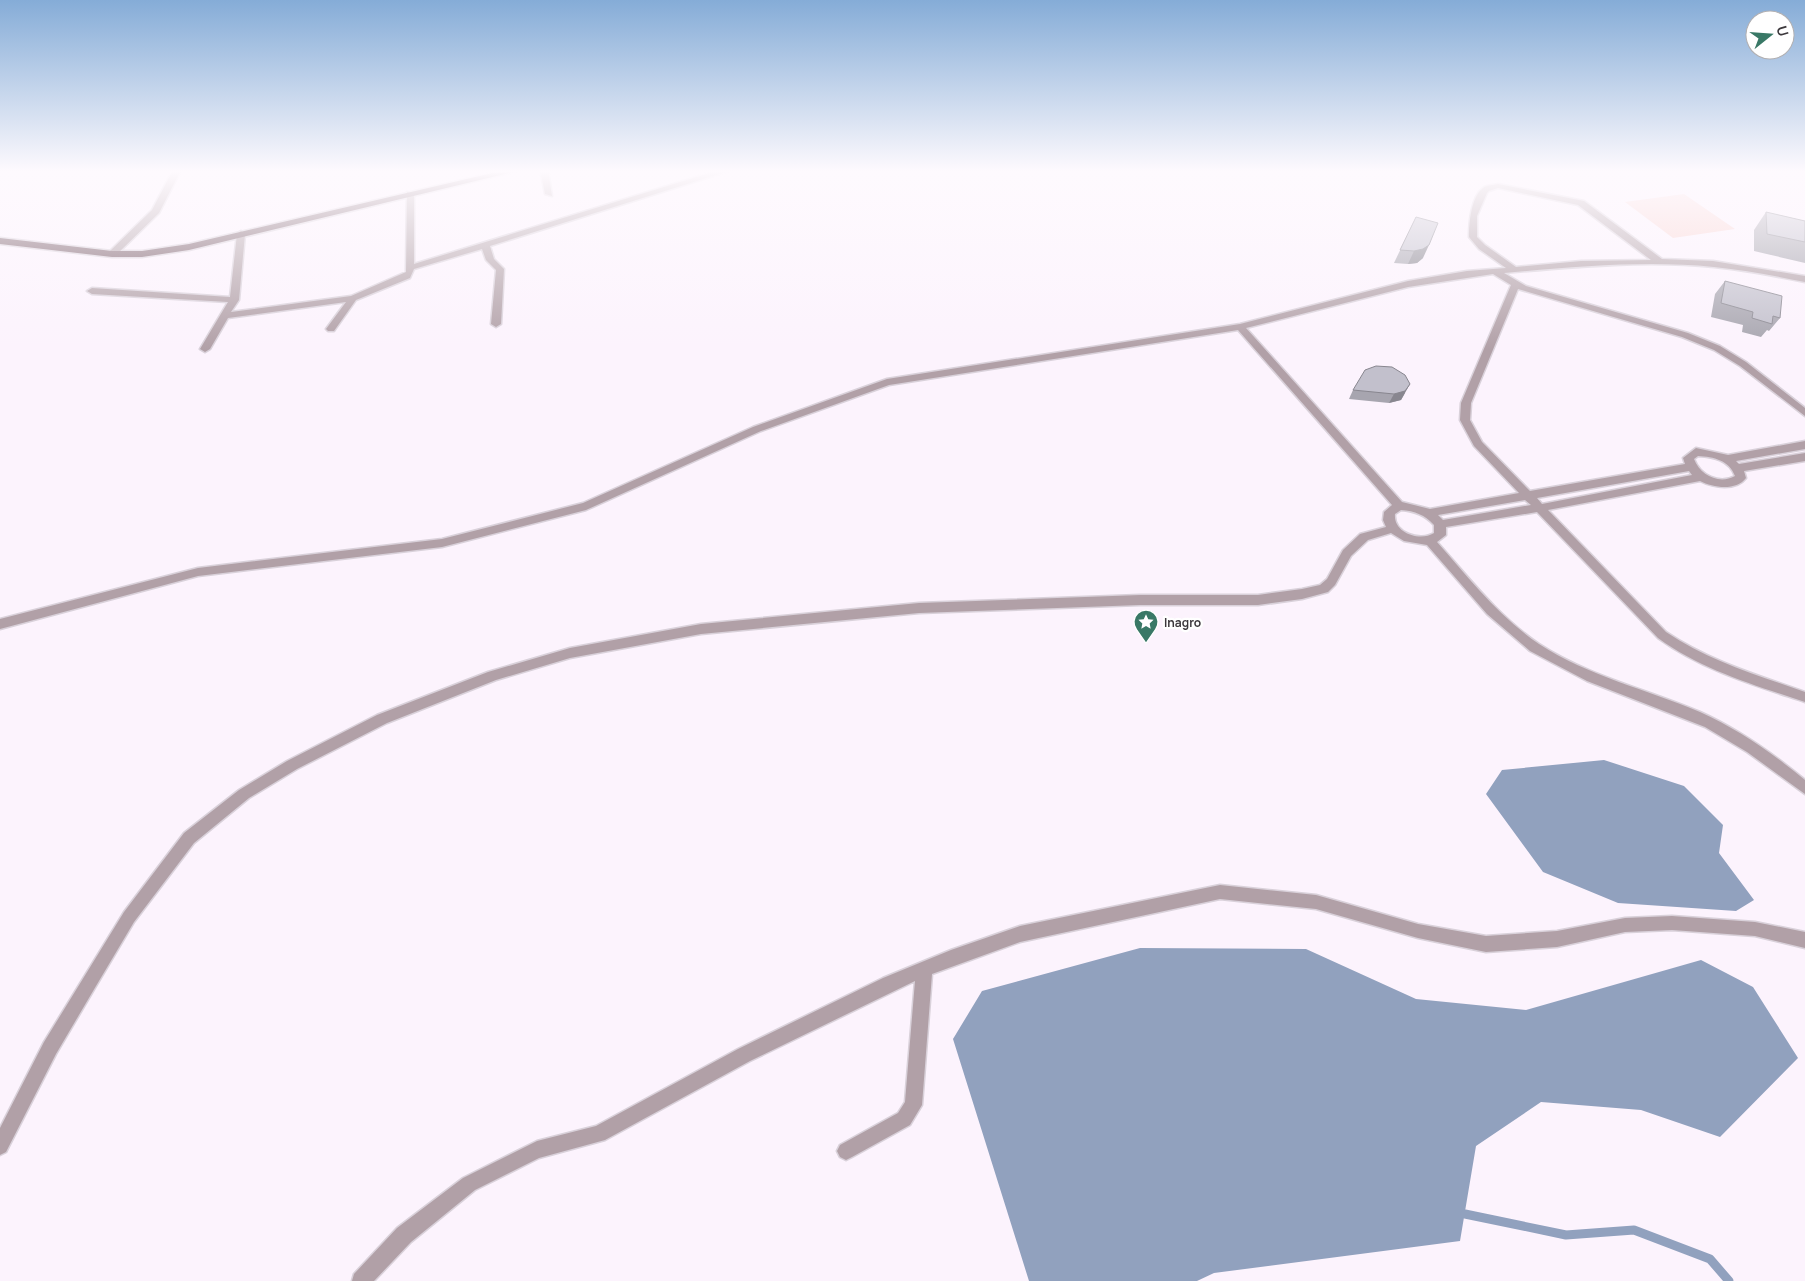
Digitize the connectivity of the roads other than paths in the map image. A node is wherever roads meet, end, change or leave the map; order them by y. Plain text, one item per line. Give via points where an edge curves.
1 (137, 230) edge
2 (259, 230) edge
3 (410, 230) edge
4 (534, 230) edge
5 (1473, 230) edge
6 (1620, 230) edge
7 (241, 234) junction
8 (0, 241) edge
9 (485, 245) junction
10 (112, 254) junction
11 (1660, 262) junction
12 (410, 268) junction
13 (1514, 270) junction
14 (1494, 272) junction
15 (1805, 279) edge
16 (1516, 285) junction
17 (92, 291) dead end
18 (353, 298) junction
19 (234, 300) junction
20 (225, 316) junction
21 (496, 324) dead end
22 (1240, 327) junction
23 (331, 329) dead end
24 (205, 349) dead end
25 (1805, 413) edge
26 (1805, 445) edge
27 (1805, 456) edge
28 (1727, 458) junction
29 (1690, 467) junction
30 (1739, 468) junction
31 (1701, 477) junction
32 (1527, 496) junction
33 (1399, 506) junction
34 (1539, 508) junction
35 (1430, 513) junction
36 (1440, 524) junction
37 (1392, 528) junction
38 (1430, 541) junction
39 (0, 624) edge
40 (1805, 697) edge
41 (1805, 788) edge
42 (1805, 940) edge
43 (924, 969) junction
44 (0, 1146) edge
45 (846, 1152) dead end
46 (361, 1281) edge

1 - 10 street
2 - 7 main road
3 - 12 street
4 - 9 street
5 - 13 street via 1473,236 1482,247
6 - 11 street
7 - 10 main road via 170,250
7 - 19 street
8 - 10 main road
9 - 12 street
9 - 21 street via 490,260 500,269
11 - 13 street
11 - 15 street via 1713,264
12 - 18 street via 407,276
13 - 14 street
14 - 16 street
14 - 22 street via 1408,284
16 - 25 street via 1685,335 1717,348 1743,364
16 - 32 street via 1468,394 1465,412 1478,444
17 - 19 street
18 - 20 street
18 - 23 street
19 - 20 street
20 - 24 street
22 - 33 street
22 - 39 street via 887,382 757,429 586,506 442,543 198,572
26 - 28 street
27 - 30 street
28 - 29 street via 1711,452 1696,452 1688,458
28 - 30 street
29 - 31 street
29 - 32 street
30 - 31 street via 1741,478 1733,484
31 - 34 street
32 - 34 street
32 - 35 street
33 - 35 street via 1415,506
33 - 37 street via 1388,517
34 - 36 street
34 - 40 street via 1673,644
35 - 36 street
36 - 38 street via 1440,534
37 - 38 street via 1406,538
37 - 44 street via 1364,537 1348,553 1331,582 1324,588 1302,594 1258,600 1140,600 919,608 701,629 570,653 493,676 382,719 292,764 252,789 189,838 129,917 90,980 50,1048
38 - 41 street via 1488,606 1533,646 1602,681 1722,729 1765,755
42 - 43 street via 1755,929 1672,923 1625,925 1557,940 1486,944 1418,931 1316,902 1220,892 1020,934
43 - 45 street via 913,1105 904,1118
43 - 46 street via 744,1055 599,1134 538,1150 469,1184 404,1235

